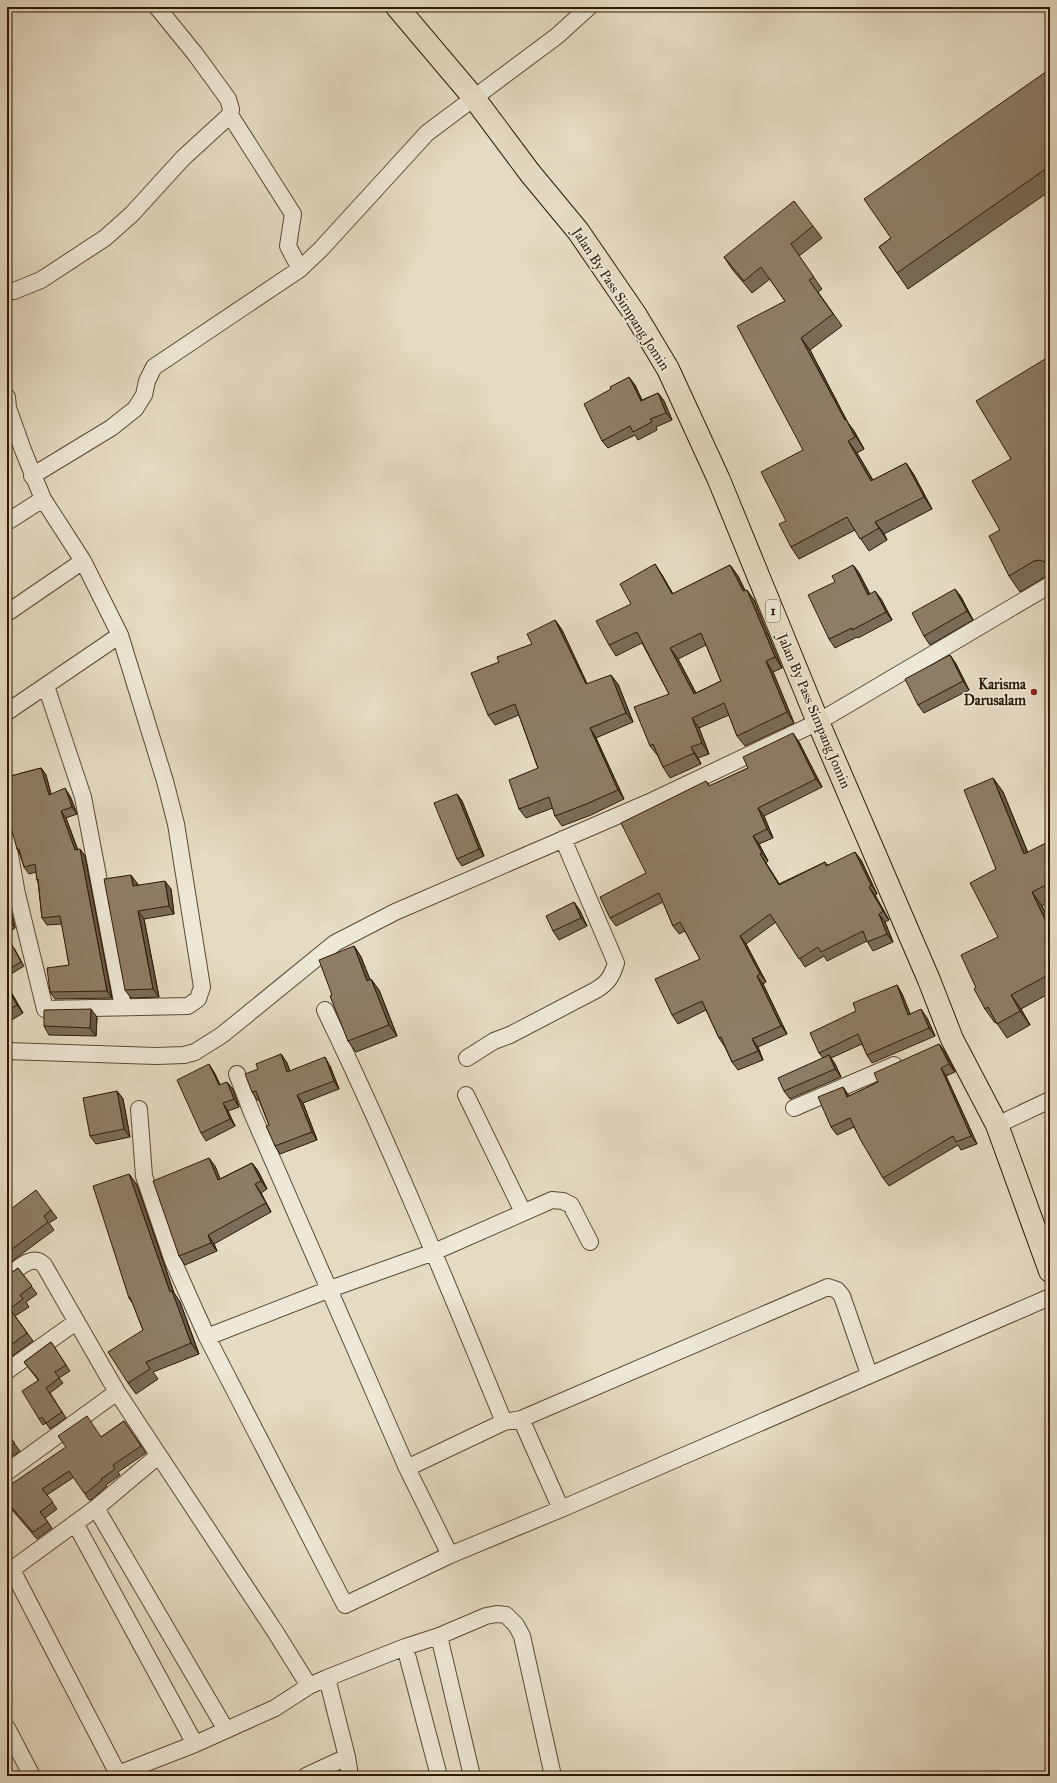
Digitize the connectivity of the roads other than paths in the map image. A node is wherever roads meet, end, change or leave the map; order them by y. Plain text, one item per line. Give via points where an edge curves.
1 (157, 7) edge
2 (397, 7) edge
3 (589, 7) edge
4 (474, 98) junction
5 (230, 115) junction
6 (300, 269) junction
7 (7, 291) edge
8 (7, 405) edge
9 (32, 476) junction
10 (43, 498) junction
11 (7, 522) edge
12 (83, 561) junction
13 (1050, 585) edge
14 (7, 613) edge
15 (120, 635) junction
16 (46, 686) junction
17 (7, 712) edge
18 (818, 722) junction
19 (7, 839) edge
20 (563, 840) junction
21 (7, 880) edge
22 (17, 894) junction
23 (124, 1007) junction
24 (325, 1010) dead end
25 (7, 1051) edge
26 (910, 1057) edge
27 (468, 1058) dead end
28 (237, 1074) dead end
29 (466, 1095) dead end
30 (1050, 1100) edge
31 (139, 1108) dead end
32 (794, 1108) dead end
33 (997, 1125) junction
34 (523, 1212) junction
35 (590, 1242) dead end
36 (434, 1252) junction
37 (1050, 1271) edge
38 (7, 1277) edge
39 (330, 1289) junction
40 (1050, 1297) edge
41 (76, 1322) junction
42 (207, 1337) junction
43 (7, 1371) edge
44 (869, 1374) junction
45 (117, 1392) junction
46 (521, 1419) junction
47 (504, 1422) junction
48 (158, 1456) junction
49 (408, 1468) junction
50 (7, 1472) edge
51 (96, 1508) junction
52 (561, 1509) junction
53 (75, 1523) junction
54 (450, 1555) junction
55 (9, 1571) edge
56 (439, 1636) junction
57 (406, 1647) junction
58 (327, 1678) junction
59 (309, 1686) junction
60 (226, 1730) junction
61 (8, 1732) edge
62 (195, 1744) junction
63 (347, 1757) junction
64 (115, 1775) edge
65 (32, 1776) edge
66 (306, 1776) edge
67 (350, 1776) edge
68 (439, 1776) edge
69 (472, 1776) edge
70 (553, 1776) edge

1 - 5 street via 228,99
2 - 4 highway, Jalan By Pass Simpang Jomin / 1
3 - 4 street via 557,36
4 - 6 street via 427,133
4 - 18 highway, Jalan By Pass Simpang Jomin / 1 via 530,173 578,231 635,314 668,369 719,480
5 - 6 street via 293,214 288,246
5 - 7 street via 183,158 132,214 105,238 41,280 14,291
6 - 9 street via 154,367 144,395 135,409 111,428
8 - 9 street
9 - 10 street
10 - 11 street
10 - 12 street
12 - 14 street
12 - 15 street
13 - 18 street
15 - 16 street
15 - 23 street via 176,824 202,986 198,999 188,1006
16 - 17 street
16 - 23 street via 82,797
18 - 20 street
18 - 33 highway, Jalan By Pass Simpang Jomin / 1 via 929,980 945,1042
19 - 22 street
20 - 25 street via 395,912 335,943 222,1035 195,1052 156,1056
20 - 27 street via 616,963 613,975 606,985 494,1041
21 - 22 street
22 - 23 street via 45,1009
24 - 36 street
26 - 32 street
28 - 39 street
29 - 34 street
30 - 33 street
31 - 42 street via 144,1176 173,1261
33 - 37 highway, Jalan By Pass Simpang Jomin / 1
34 - 35 street via 552,1200 563,1201 571,1205
34 - 36 street
36 - 39 street
36 - 47 street
38 - 41 street via 30,1260 40,1261
39 - 42 street
39 - 49 street
40 - 44 street
41 - 43 street
41 - 45 street
42 - 54 street via 345,1605
44 - 46 street via 842,1296 837,1290 828,1288
44 - 52 street
45 - 48 street
45 - 50 street
46 - 47 street
46 - 52 street
47 - 49 street
48 - 51 street
48 - 59 street
49 - 54 street
51 - 53 street
51 - 60 street
52 - 54 street
53 - 55 street
53 - 62 street
55 - 64 street
56 - 57 street
56 - 69 street
56 - 70 street via 486,1616 506,1615 510,1619 522,1636
57 - 58 street
57 - 68 street
58 - 59 street
58 - 63 street
59 - 60 street via 275,1708
60 - 62 street
61 - 65 street
62 - 64 street
63 - 66 street
63 - 67 street

